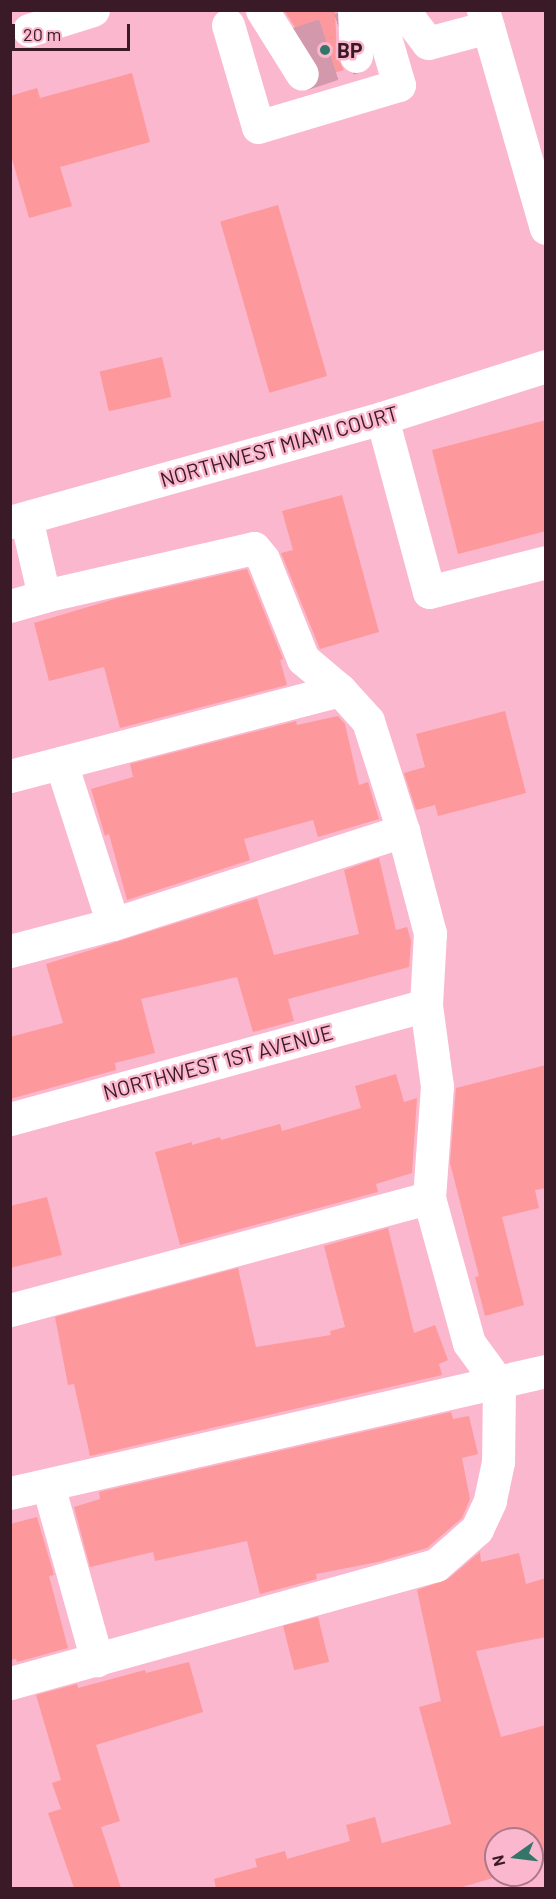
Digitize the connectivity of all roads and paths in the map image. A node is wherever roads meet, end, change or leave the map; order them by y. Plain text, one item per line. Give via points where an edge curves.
1 (93, 10) edge
2 (377, 10) edge
3 (403, 10) edge
4 (262, 12) edge
5 (225, 18) edge
6 (486, 19) edge
7 (29, 30) dead end
8 (298, 59) dead end
9 (546, 228) edge
10 (546, 366) edge
11 (382, 418) junction
12 (18, 520) edge
13 (546, 562) edge
14 (44, 596) junction
15 (10, 606) edge
16 (340, 690) junction
17 (61, 763) junction
18 (10, 776) edge
19 (403, 831) junction
20 (113, 924) junction
21 (10, 951) edge
22 (426, 1005) junction
23 (10, 1119) edge
24 (429, 1198) junction
25 (10, 1310) edge
26 (546, 1371) edge
27 (499, 1384) junction
28 (48, 1485) junction
29 (10, 1493) edge
30 (97, 1660) junction
31 (10, 1683) edge

1 - 7 street
2 - 5 street via 399,85 258,127
3 - 6 street via 428,43
4 - 5 street
4 - 8 street
6 - 9 street
10 - 11 street, NORTHWEST MIAMI COURT
11 - 12 street, NORTHWEST MIAMI COURT
11 - 13 street via 429,592
12 - 14 street
14 - 15 street
14 - 16 street via 254,548 263,559 303,659
16 - 17 street
16 - 19 street via 368,721
17 - 18 street
17 - 20 street
19 - 20 street
19 - 22 street via 430,933
20 - 21 street
22 - 23 street, NORTHWEST 1ST AVENUE
22 - 24 street via 437,1086
24 - 25 street
24 - 27 street via 469,1343
26 - 27 street
27 - 28 street
27 - 30 street via 498,1462 490,1501 477,1529 436,1565
28 - 29 street
28 - 30 street
30 - 31 street

